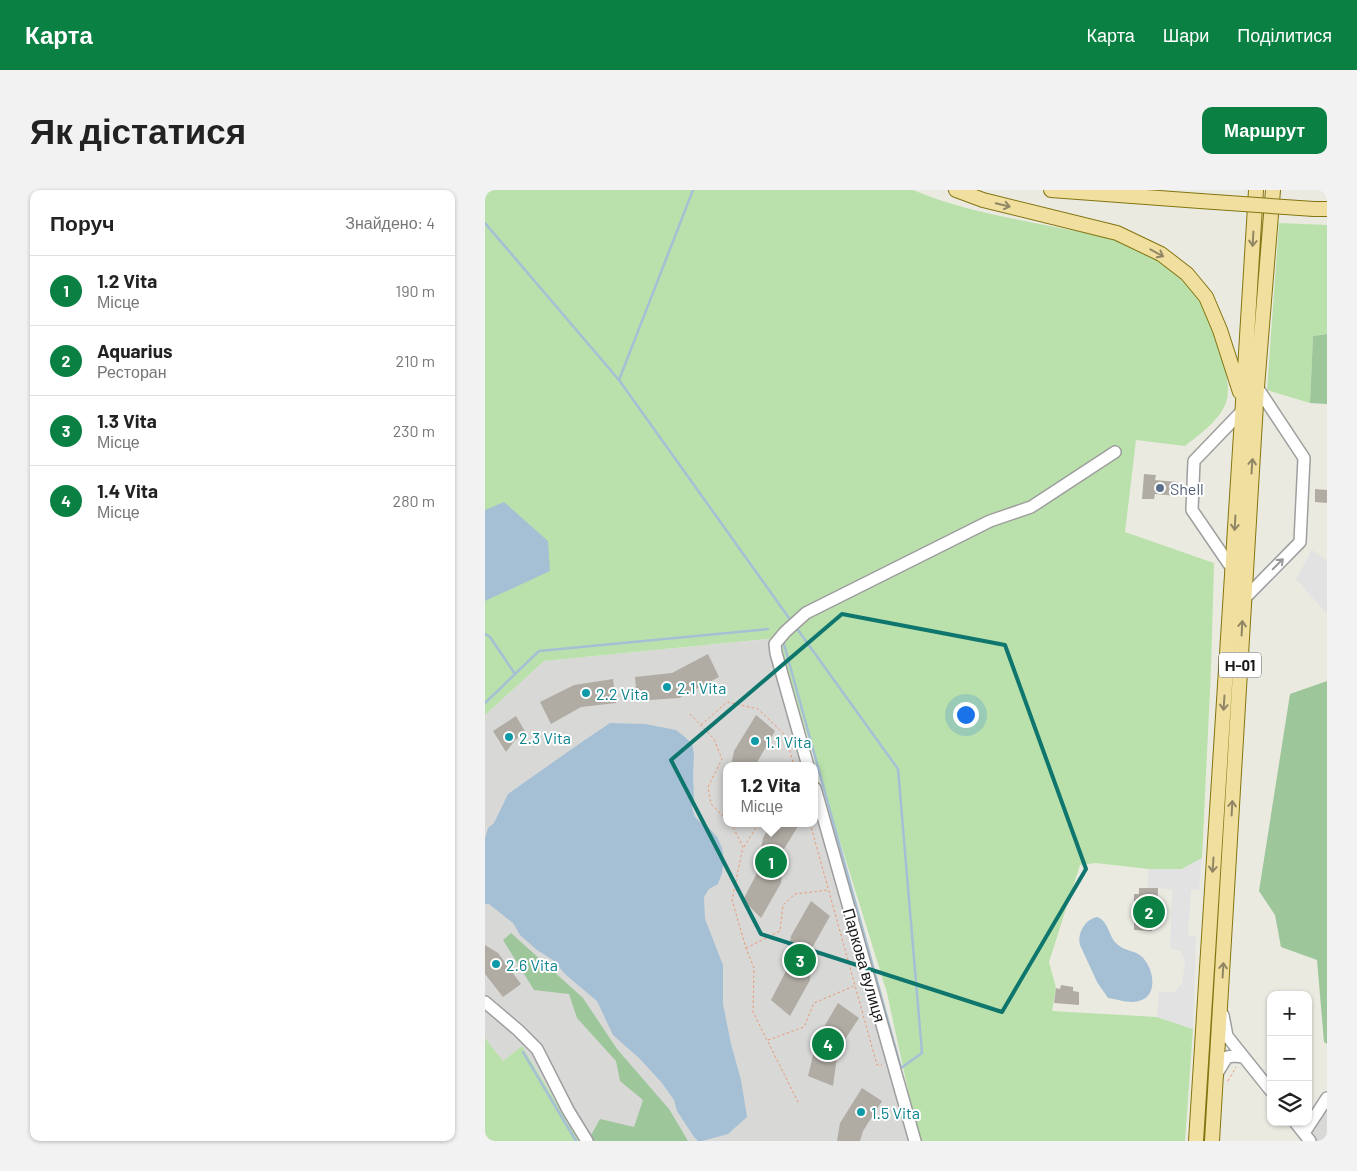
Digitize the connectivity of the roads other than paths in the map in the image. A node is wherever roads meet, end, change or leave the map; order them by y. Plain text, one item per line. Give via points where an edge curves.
1 (957, 190) edge
2 (1051, 190) edge
3 (1256, 190) edge
4 (1273, 190) edge
5 (1321, 209) edge
6 (1257, 387) junction
7 (1243, 406) junction
8 (1115, 452) dead end
9 (1233, 570) junction
10 (1244, 599) junction
11 (807, 762) edge
12 (818, 799) edge
13 (1222, 993) junction
14 (485, 1002) edge
15 (1244, 1058) junction
16 (1221, 1081) junction
17 (1267, 1086) edge
18 (1327, 1098) edge
19 (1298, 1126) edge
20 (1307, 1137) edge
21 (587, 1141) edge
22 (915, 1141) edge
23 (1195, 1141) edge
24 (1212, 1141) edge

1 -> 7 main road via 983,200 1117,233 1161,254 1187,274 1206,297 1221,330
2 - 5 main road, bridge
3 -> 7 main road, Н-01
4 - 6 main road, Н-01
10 -> 6 main road, Н-01
10 -> 6 street via 1300,542 1304,458
7 -> 9 main road, Н-01
7 - 9 street via 1195,461 1192,510
8 - 11 street via 1031,507 990,521 806,613 785,632 775,644 776,653
9 -> 23 main road, Н-01
13 -> 10 main road, Н-01
12 - 22 street, Паркова вулиця
13 - 15 street via 1227,1036
13 - 16 main road, Н-01
14 - 21 street via 537,1049
15 - 16 street via 1227,1057 1219,1070
15 - 17 street
16 - 24 main road, Н-01
18 - 20 street
19 - 20 street

